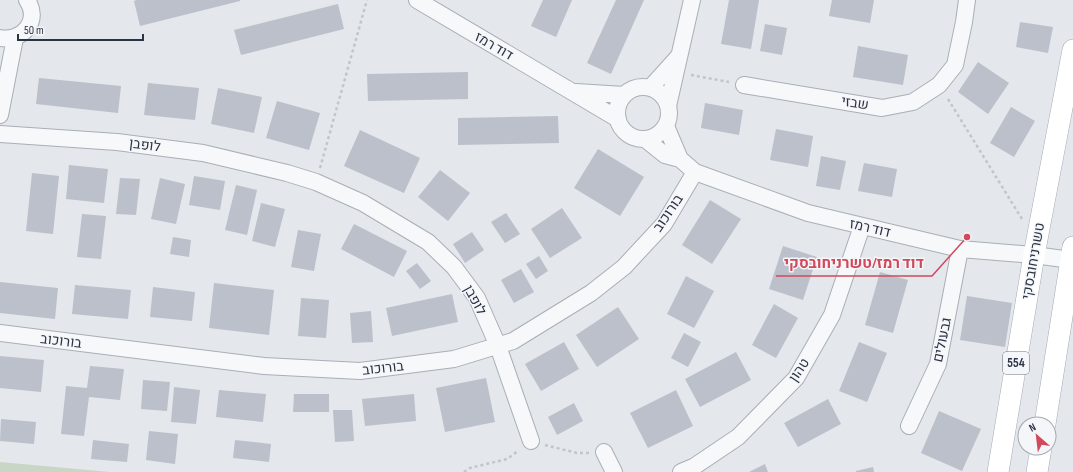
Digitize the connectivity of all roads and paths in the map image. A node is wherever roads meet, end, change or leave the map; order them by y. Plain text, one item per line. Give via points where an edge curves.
1 (366, 0) edge
2 (417, 0) edge
3 (692, 0) edge
4 (967, 0) edge
5 (30, 1) edge
6 (7, 38) edge
7 (1073, 50) edge
8 (681, 54) junction
9 (677, 73) junction
10 (744, 84) joint
11 (939, 85) junction
12 (650, 88) junction
13 (572, 91) junction
14 (624, 95) junction
15 (668, 106) junction
16 (0, 115) edge
17 (618, 119) junction
18 (666, 126) junction
19 (0, 134) edge
20 (645, 139) junction
21 (680, 159) junction
22 (695, 172) junction
23 (316, 182) junction
24 (862, 226) junction
25 (960, 249) junction
26 (1035, 249) junction
27 (1072, 254) edge
28 (0, 333) edge
29 (498, 346) junction
30 (1046, 416) edge
31 (909, 426) dead end
32 (531, 441) dead end
33 (604, 452) dead end
34 (1040, 456) edge
35 (614, 472) edge
36 (681, 472) edge
37 (998, 472) edge
38 (1037, 472) edge

1 - 23 path
2 - 13 street, דוד רמז
3 - 8 street
4 - 11 street, שבזי via 955,65
5 - 6 street via 31,20 28,28 22,34
6 - 16 street
7 - 26 main road, טשרניחובסקי / 554
8 - 9 street
8 - 12 street
9 - 10 path
9 - 15 street
10 - 11 street, שבזי via 882,108 913,102
11 - 26 path
12 - 14 street via 635,88
12 - 15 street via 661,94
13 - 14 street, דוד רמז
13 - 17 street, דוד רמז
14 - 17 street via 617,107
15 - 18 street
17 - 20 street via 624,132 631,137
18 - 20 street via 656,136
18 - 21 street, דוד רמז
19 - 23 street, לופבן via 117,142 203,153
20 - 21 street, דוד רמז via 665,155
21 - 22 street, דוד רמז
22 - 24 street, דוד רמז via 808,213
22 - 29 street, בורוכוב via 664,224 624,267 591,293 513,341
23 - 29 street, לופבן via 363,203 428,242 454,267 477,298
24 - 25 street, דוד רמז
24 - 36 street, טהון via 832,315 796,378 738,437 695,466
25 - 26 street, דוד רמז
25 - 31 street, גבעולים via 938,364
26 - 27 street, דוד רמז
26 - 37 main road, טשרניחובסקי / 554
27 - 30 main road
28 - 29 street, בורוכוב via 264,366 360,371 454,359
29 - 32 street, לופבן
33 - 35 street
34 - 38 main road

